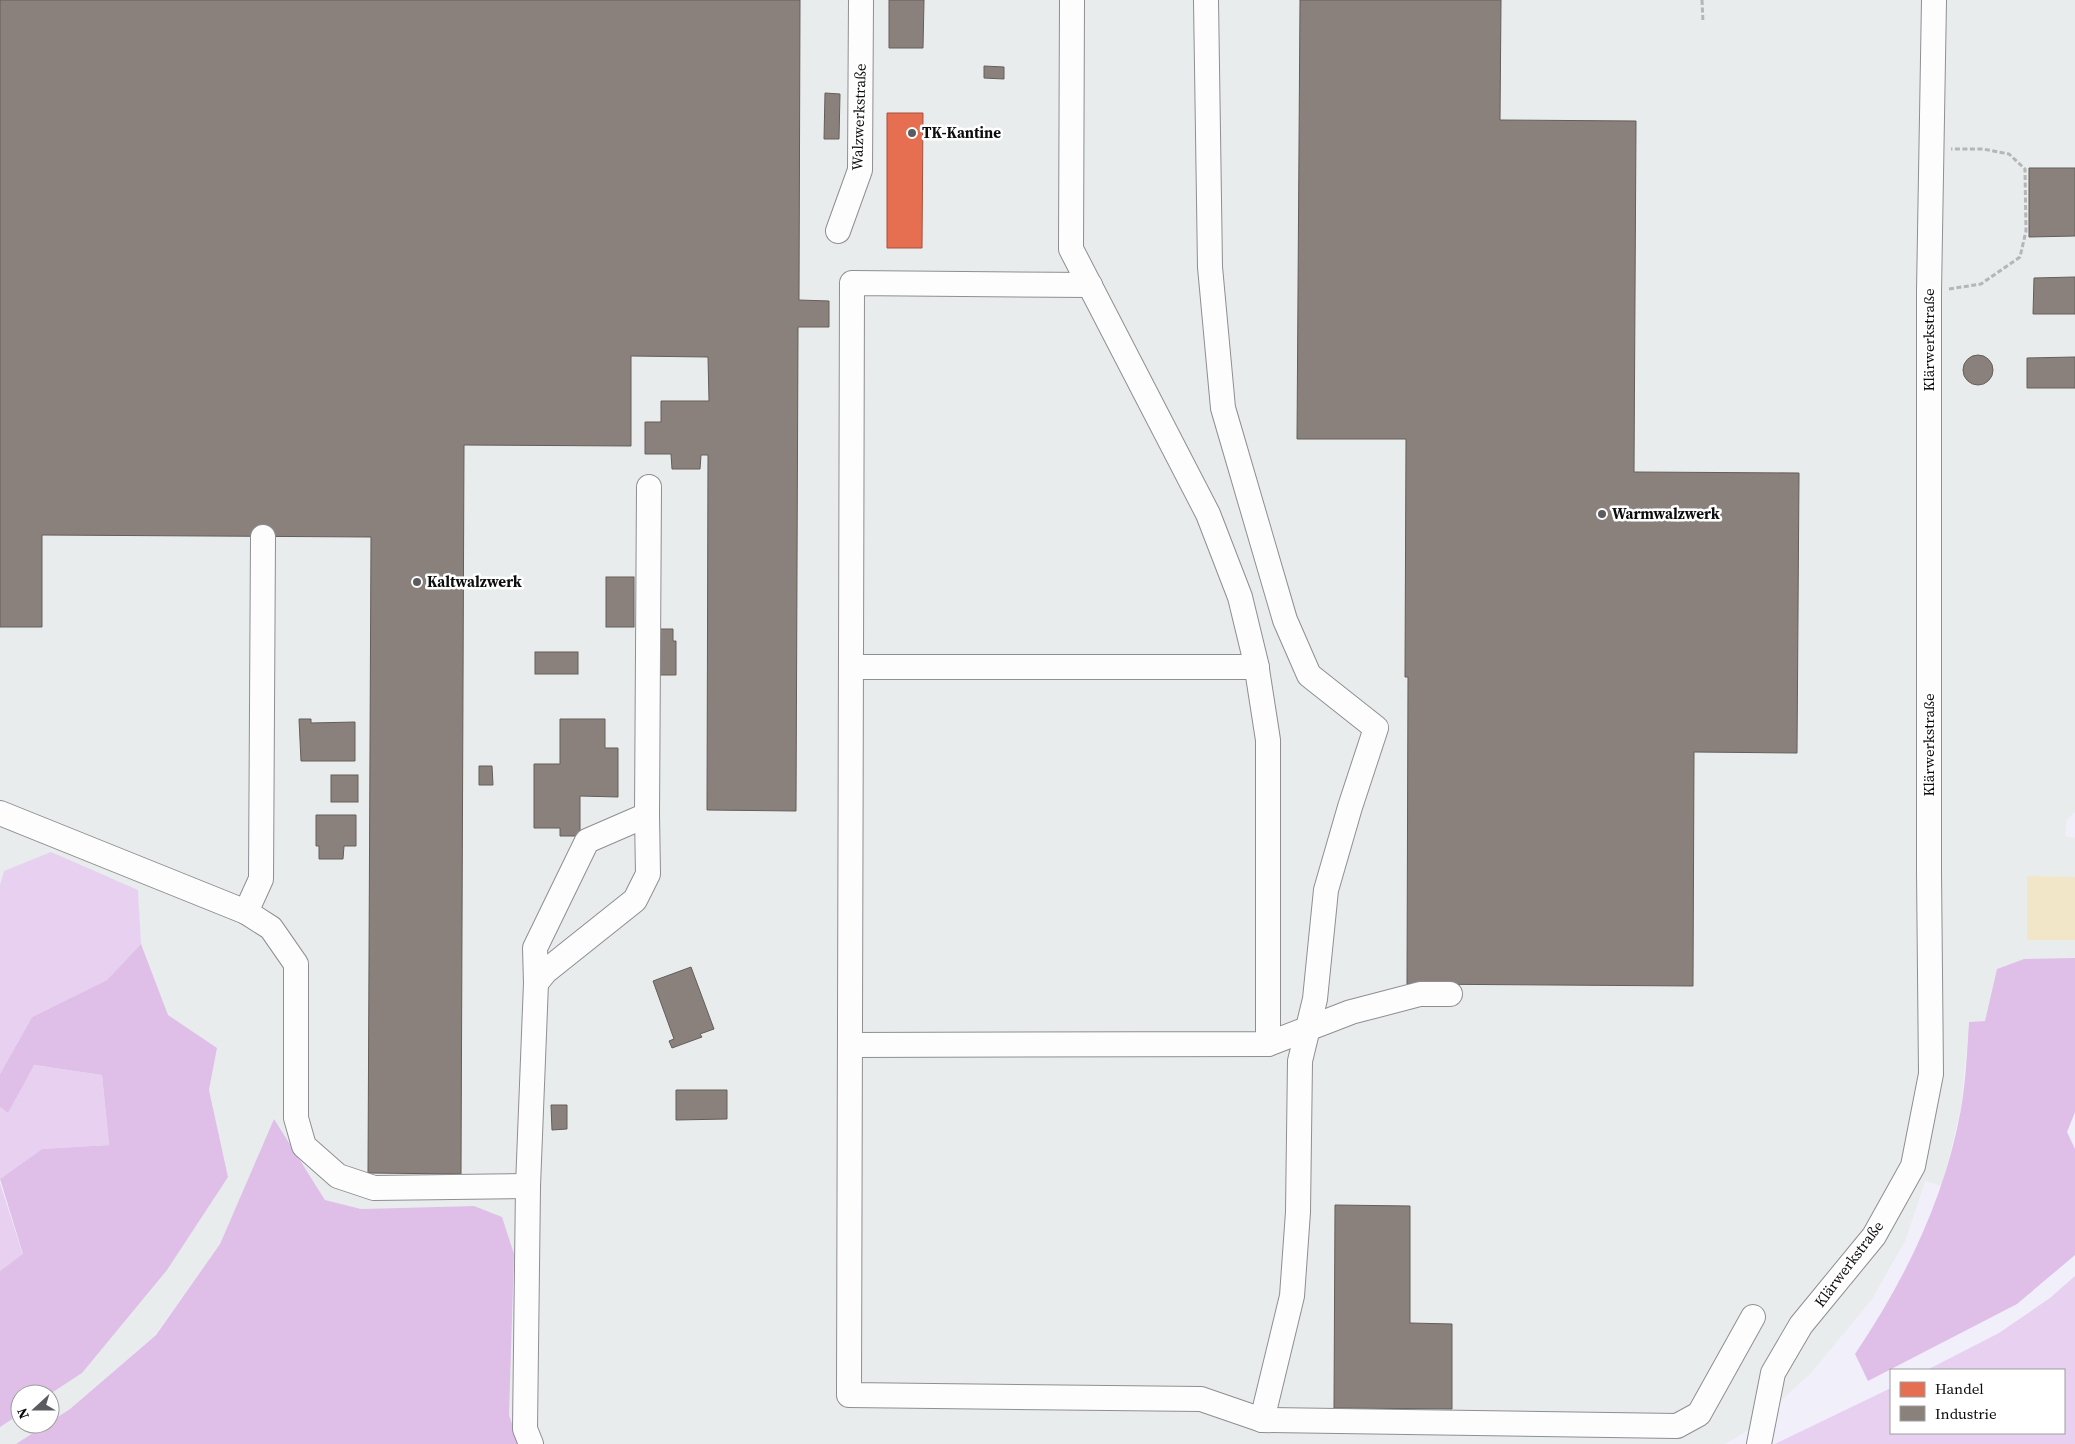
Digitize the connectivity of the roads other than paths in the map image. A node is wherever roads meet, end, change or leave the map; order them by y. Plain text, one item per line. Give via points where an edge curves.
1 (862, 0) edge
2 (1072, 0) edge
3 (1206, 0) edge
4 (1934, 0) edge
5 (838, 231) dead end
6 (1090, 285) junction
7 (649, 487) dead end
8 (263, 537) dead end
9 (851, 667) junction
10 (1257, 667) junction
11 (0, 813) edge
12 (647, 815) junction
13 (246, 912) junction
14 (536, 983) junction
15 (1450, 994) dead end
16 (1308, 1028) junction
17 (1268, 1044) junction
18 (850, 1045) junction
19 (528, 1186) junction
20 (1753, 1316) dead end
21 (1262, 1420) junction
22 (532, 1444) edge
23 (1759, 1444) edge

1 - 5 street, Walzwerkstraße via 860,170
2 - 6 street via 1071,249
3 - 16 street via 1210,266 1223,408 1285,620 1308,675 1376,728 1326,890 1315,999
4 - 23 street, Klärwerkstraße via 1929,292 1931,1074 1913,1166 1874,1236 1801,1325 1773,1373
6 - 9 street via 852,283
6 - 10 street via 1208,514 1240,597
7 - 12 street
8 - 13 street via 261,879
9 - 10 street
9 - 18 street
10 - 17 street via 1268,740
11 - 13 street
12 - 14 street via 648,874 635,900 546,971
12 - 14 street via 587,841 535,948
13 - 19 street via 271,928 296,964 296,1118 304,1146 338,1176 374,1188
14 - 19 street
15 - 16 street via 1420,994 1360,1009
16 - 17 street
16 - 21 street via 1300,1061 1298,1212 1292,1296
17 - 18 street
18 - 21 street via 849,1395 1201,1399
19 - 22 street via 525,1429
20 - 21 street via 1699,1414 1677,1426

